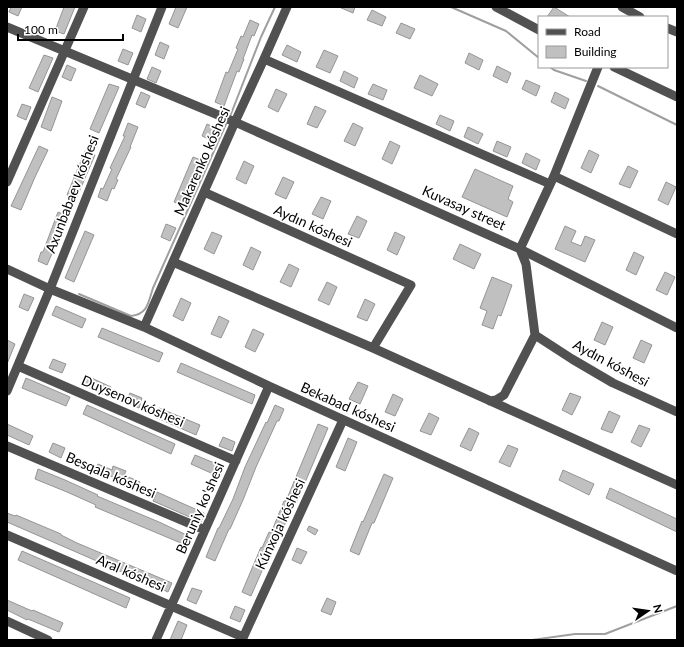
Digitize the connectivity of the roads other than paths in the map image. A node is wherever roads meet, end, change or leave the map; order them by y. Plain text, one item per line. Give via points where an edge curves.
1 (84, 7) edge
2 (162, 7) edge
3 (287, 7) edge
4 (496, 7) edge
5 (622, 7) edge
6 (638, 16) edge
7 (7, 27) edge
8 (538, 29) edge
9 (65, 50) junction
10 (264, 59) junction
11 (598, 68) edge
12 (616, 68) edge
13 (133, 79) junction
14 (677, 97) edge
15 (235, 122) junction
16 (552, 180) junction
17 (7, 182) edge
18 (204, 192) junction
19 (677, 234) edge
20 (520, 249) junction
21 (173, 262) junction
22 (7, 269) edge
23 (50, 290) junction
24 (144, 327) junction
25 (677, 328) edge
26 (535, 334) junction
27 (373, 348) junction
28 (18, 366) junction
29 (269, 386) junction
30 (7, 391) edge
31 (490, 401) junction
32 (677, 412) edge
33 (343, 420) junction
34 (7, 446) edge
35 (236, 461) junction
36 (677, 485) edge
37 (205, 530) junction
38 (7, 535) edge
39 (677, 571) edge
40 (171, 605) junction
41 (7, 621) edge
42 (243, 638) edge
43 (48, 640) edge
44 (156, 640) edge

1 - 9 street
2 - 13 street, Axunbabaev kóshesi
3 - 10 street, Makarenko kóshesi
4 - 8 street
5 - 6 street
7 - 9 street, Kuvasay street
9 - 13 street, Kuvasay street
9 - 17 street
10 - 15 street, Makarenko kóshesi
10 - 16 street
11 - 16 street
12 - 14 street
13 - 15 street, Kuvasay street
13 - 23 street, Axunbabaev kóshesi
15 - 18 street, Makarenko kóshesi
15 - 20 street, Kuvasay street
16 - 19 street
16 - 20 street
18 - 21 street, Makarenko kóshesi
18 - 27 street, Aydın kóshesi via 411,285
20 - 25 street, Kuvasay street
20 - 26 street via 526,264
21 - 24 street, Makarenko kóshesi
21 - 27 street
22 - 23 street, Bekabad kóshesi
23 - 24 street, Bekabad kóshesi
23 - 28 street, Axunbabaev kóshesi
24 - 29 street, Bekabad kóshesi
26 - 31 street via 504,395
26 - 32 street, Aydın kóshesi via 613,383
27 - 31 street
28 - 30 street, Axunbabaev kóshesi
28 - 35 street, Duysenov kóshesi
29 - 33 street, Bekabad kóshesi
29 - 35 street, Beruniy ko'shesi
31 - 36 street
33 - 39 street, Bekabad kóshesi
33 - 42 street, Kúnxoja kóshesi
34 - 37 street, Besqala kóshesi
35 - 37 street, Beruniy ko'shesi
37 - 40 street, Beruniy ko'shesi
38 - 40 street, Aral kóshesi
40 - 42 street, Aral kóshesi
40 - 44 street, Beruniy ko'shesi
41 - 43 street

